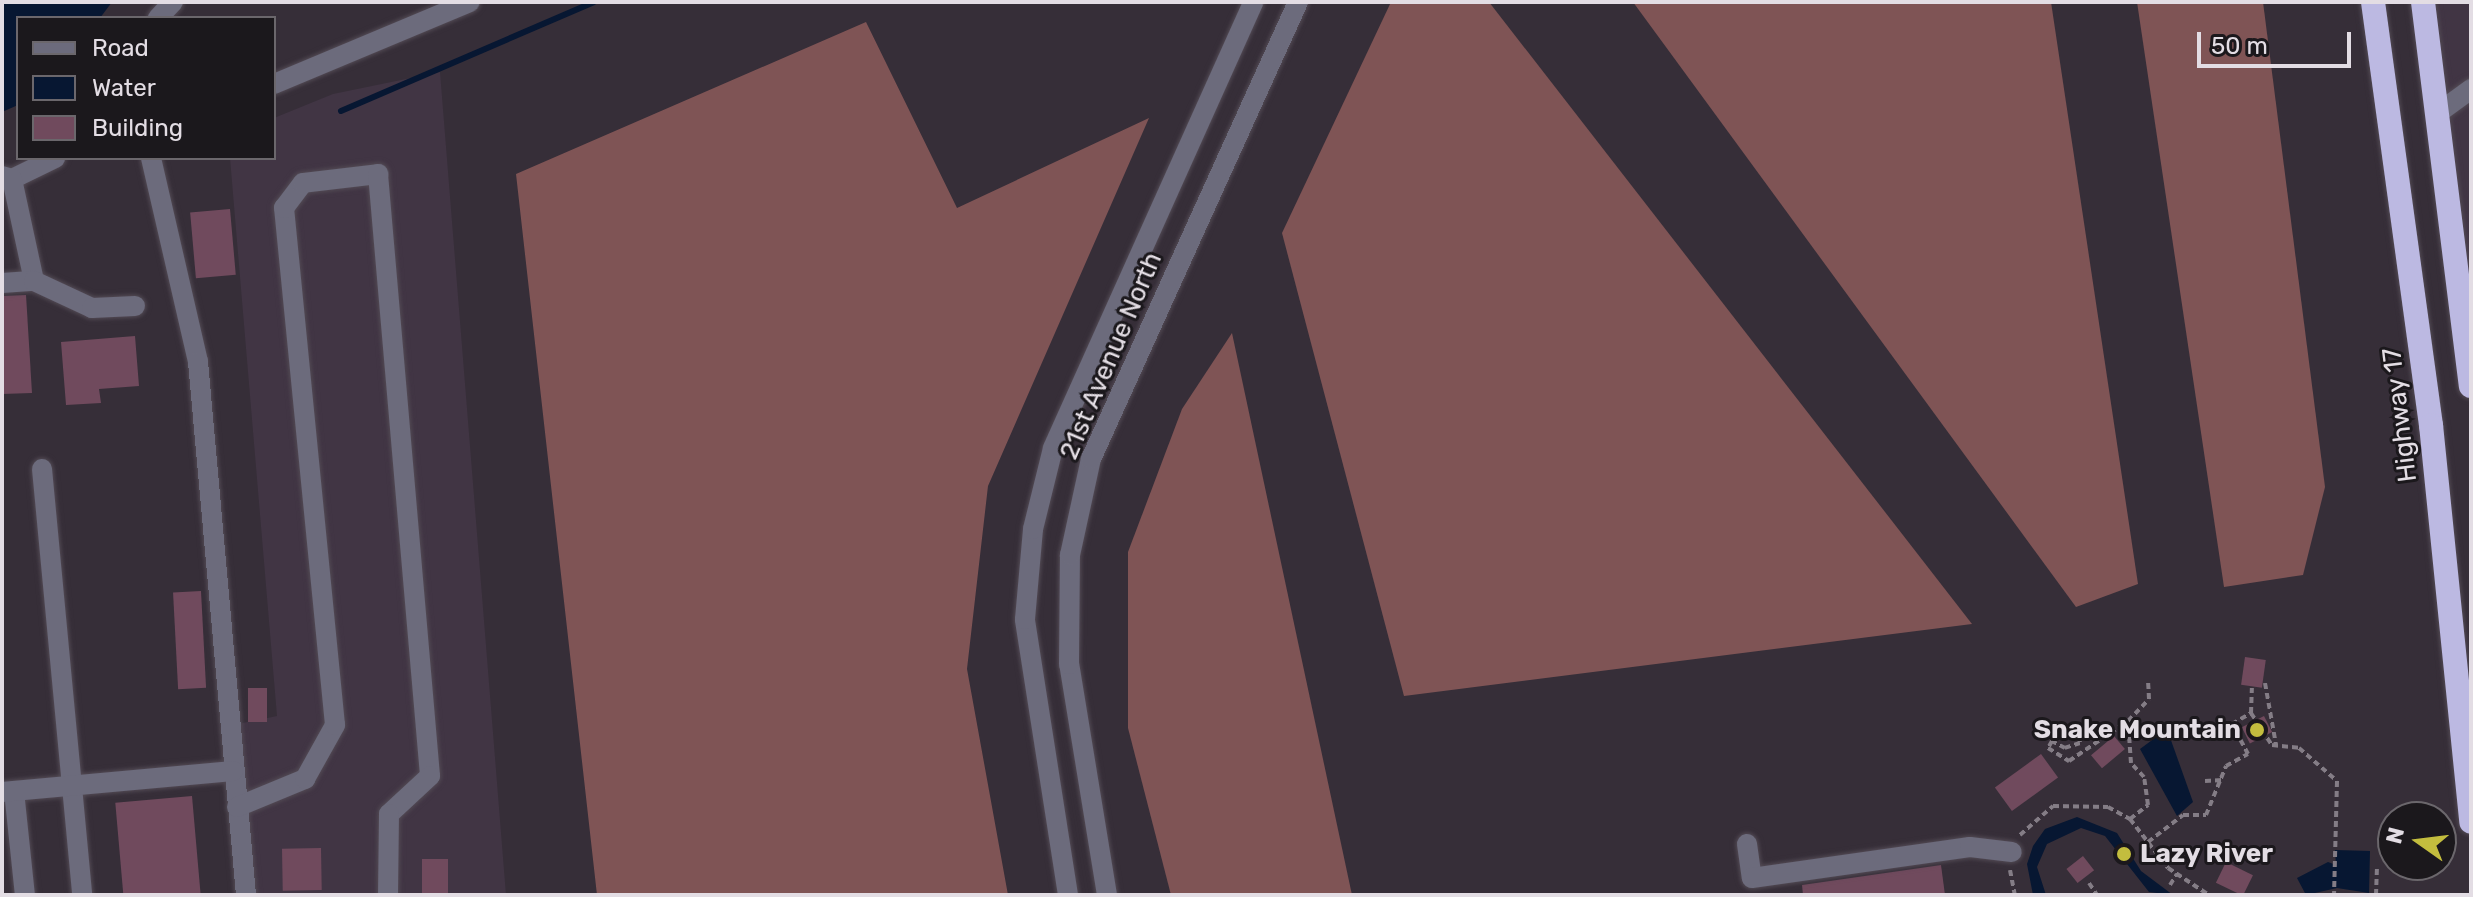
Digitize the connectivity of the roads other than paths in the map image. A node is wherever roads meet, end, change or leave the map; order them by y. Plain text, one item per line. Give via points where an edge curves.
1 (470, 2) edge
2 (1253, 2) edge
3 (1298, 2) edge
4 (2373, 2) edge
5 (2423, 2) edge
6 (276, 83) edge
7 (2471, 89) edge
8 (2438, 113) junction
9 (50, 160) edge
10 (151, 160) edge
11 (7, 178) edge
12 (34, 281) junction
13 (2, 283) edge
14 (135, 306) dead end
15 (2471, 386) edge
16 (42, 469) dead end
17 (233, 771) junction
18 (71, 786) junction
19 (8, 792) edge
20 (237, 807) junction
21 (2471, 822) edge
22 (1747, 844) dead end
23 (2012, 852) road end
24 (25, 895) edge
25 (82, 895) edge
26 (246, 895) edge
27 (388, 895) edge
28 (1068, 895) edge
29 (1107, 895) edge

1 - 6 street
2 - 28 street, 21st Avenue North via 1053,448 1033,529 1025,619
3 - 29 street, 21st Avenue North via 1091,459 1070,555 1069,664
4 - 21 highway, Highway 17 via 2431,425
5 - 8 highway
7 - 8 street
8 - 15 highway
9 - 11 street
10 - 17 street via 198,362
11 - 12 street
12 - 13 street
12 - 14 street via 92,308
16 - 18 street
17 - 18 street
17 - 20 street
18 - 19 street
18 - 25 street
19 - 24 street
20 - 26 street
20 - 27 street via 305,779 335,725 284,208 303,183 378,174 430,776 389,814
22 - 23 street via 1752,878 1970,847

